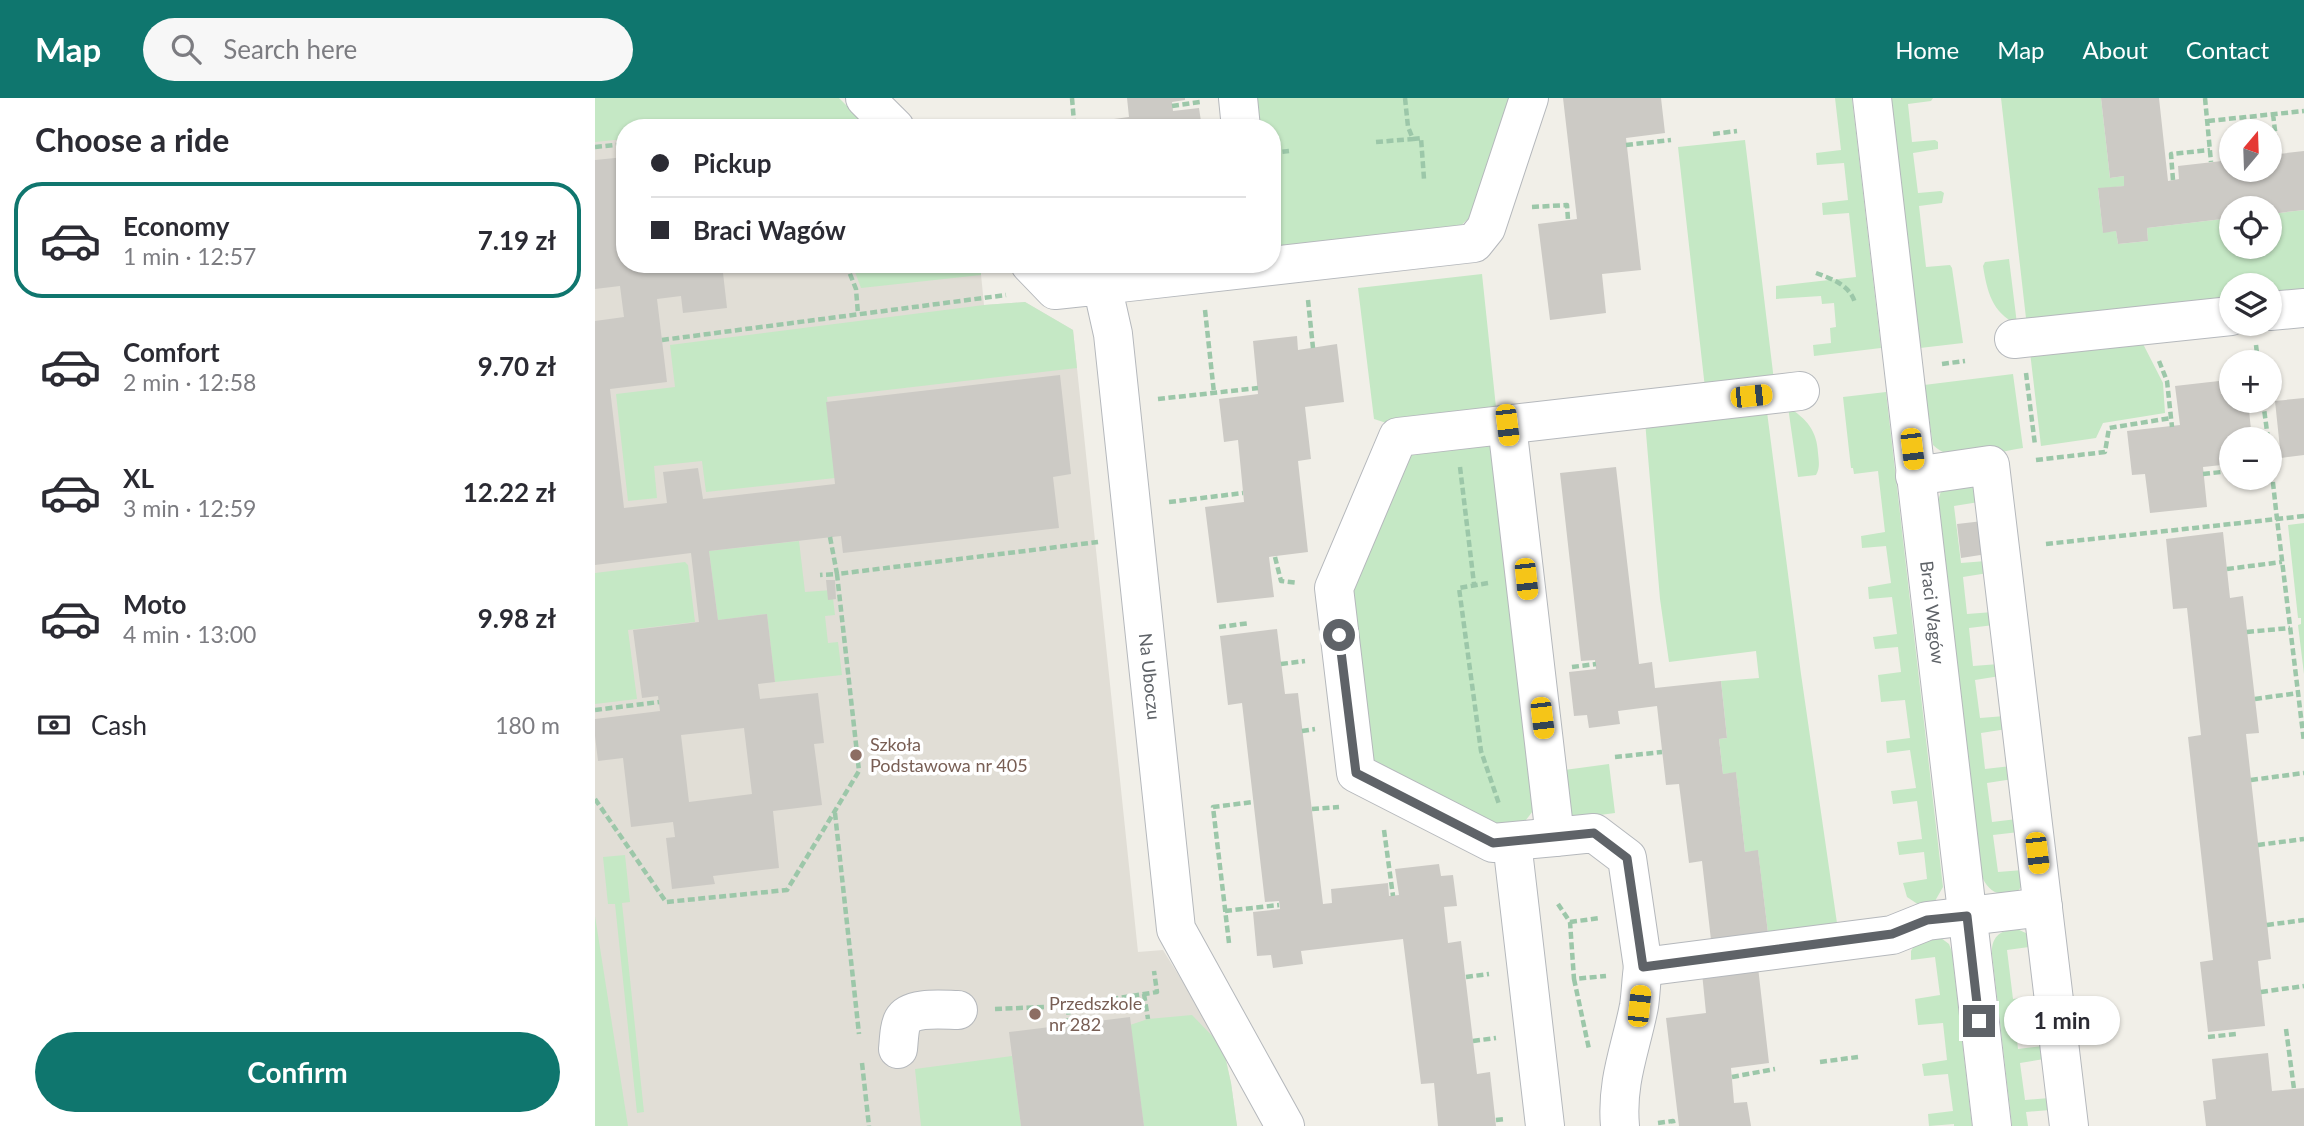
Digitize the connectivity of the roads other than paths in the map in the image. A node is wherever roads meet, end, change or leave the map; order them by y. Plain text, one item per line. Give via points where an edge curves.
1 (865, 98) edge
2 (1238, 98) edge
3 (1529, 98) edge
4 (1872, 98) edge
5 (886, 119) edge
6 (1240, 119) edge
7 (1281, 264) edge
8 (1039, 273) edge
9 (1208, 273) edge
10 (1103, 285) junction
11 (2304, 307) edge
12 (2282, 310) edge
13 (2219, 318) edge
14 (2020, 356) road end
15 (1800, 391) dead end
16 (1507, 425) junction
17 (1915, 476) junction
18 (1556, 838) junction
19 (1512, 842) junction
20 (2043, 907) junction
21 (1967, 916) junction
22 (1643, 967) junction
23 (958, 1010) road end
24 (898, 1049) dead end
25 (1285, 1126) edge
26 (1545, 1126) edge
27 (1620, 1126) edge
28 (1992, 1126) edge
29 (2069, 1126) edge

1 - 5 street
2 - 6 street
3 - 7 street via 1486,229 1474,243
4 - 17 street, Braci Wagów
8 - 10 street via 1055,290
9 - 10 street
10 - 25 street, Na Uboczu via 1113,334 1176,929
11 - 12 street
13 - 14 street
15 - 16 street
16 - 18 street
16 - 19 street via 1398,437 1334,588 1356,773 1493,843
17 - 20 street via 1990,465
17 - 21 street, Braci Wagów
18 - 19 street
18 - 22 street via 1594,833 1627,858
19 - 26 street
20 - 21 street
20 - 29 street
21 - 22 street via 1927,920 1892,934
21 - 28 street, Braci Wagów
22 - 27 street via 1639,1006 1622,1069
23 - 24 street via 910,1013 903,1019

